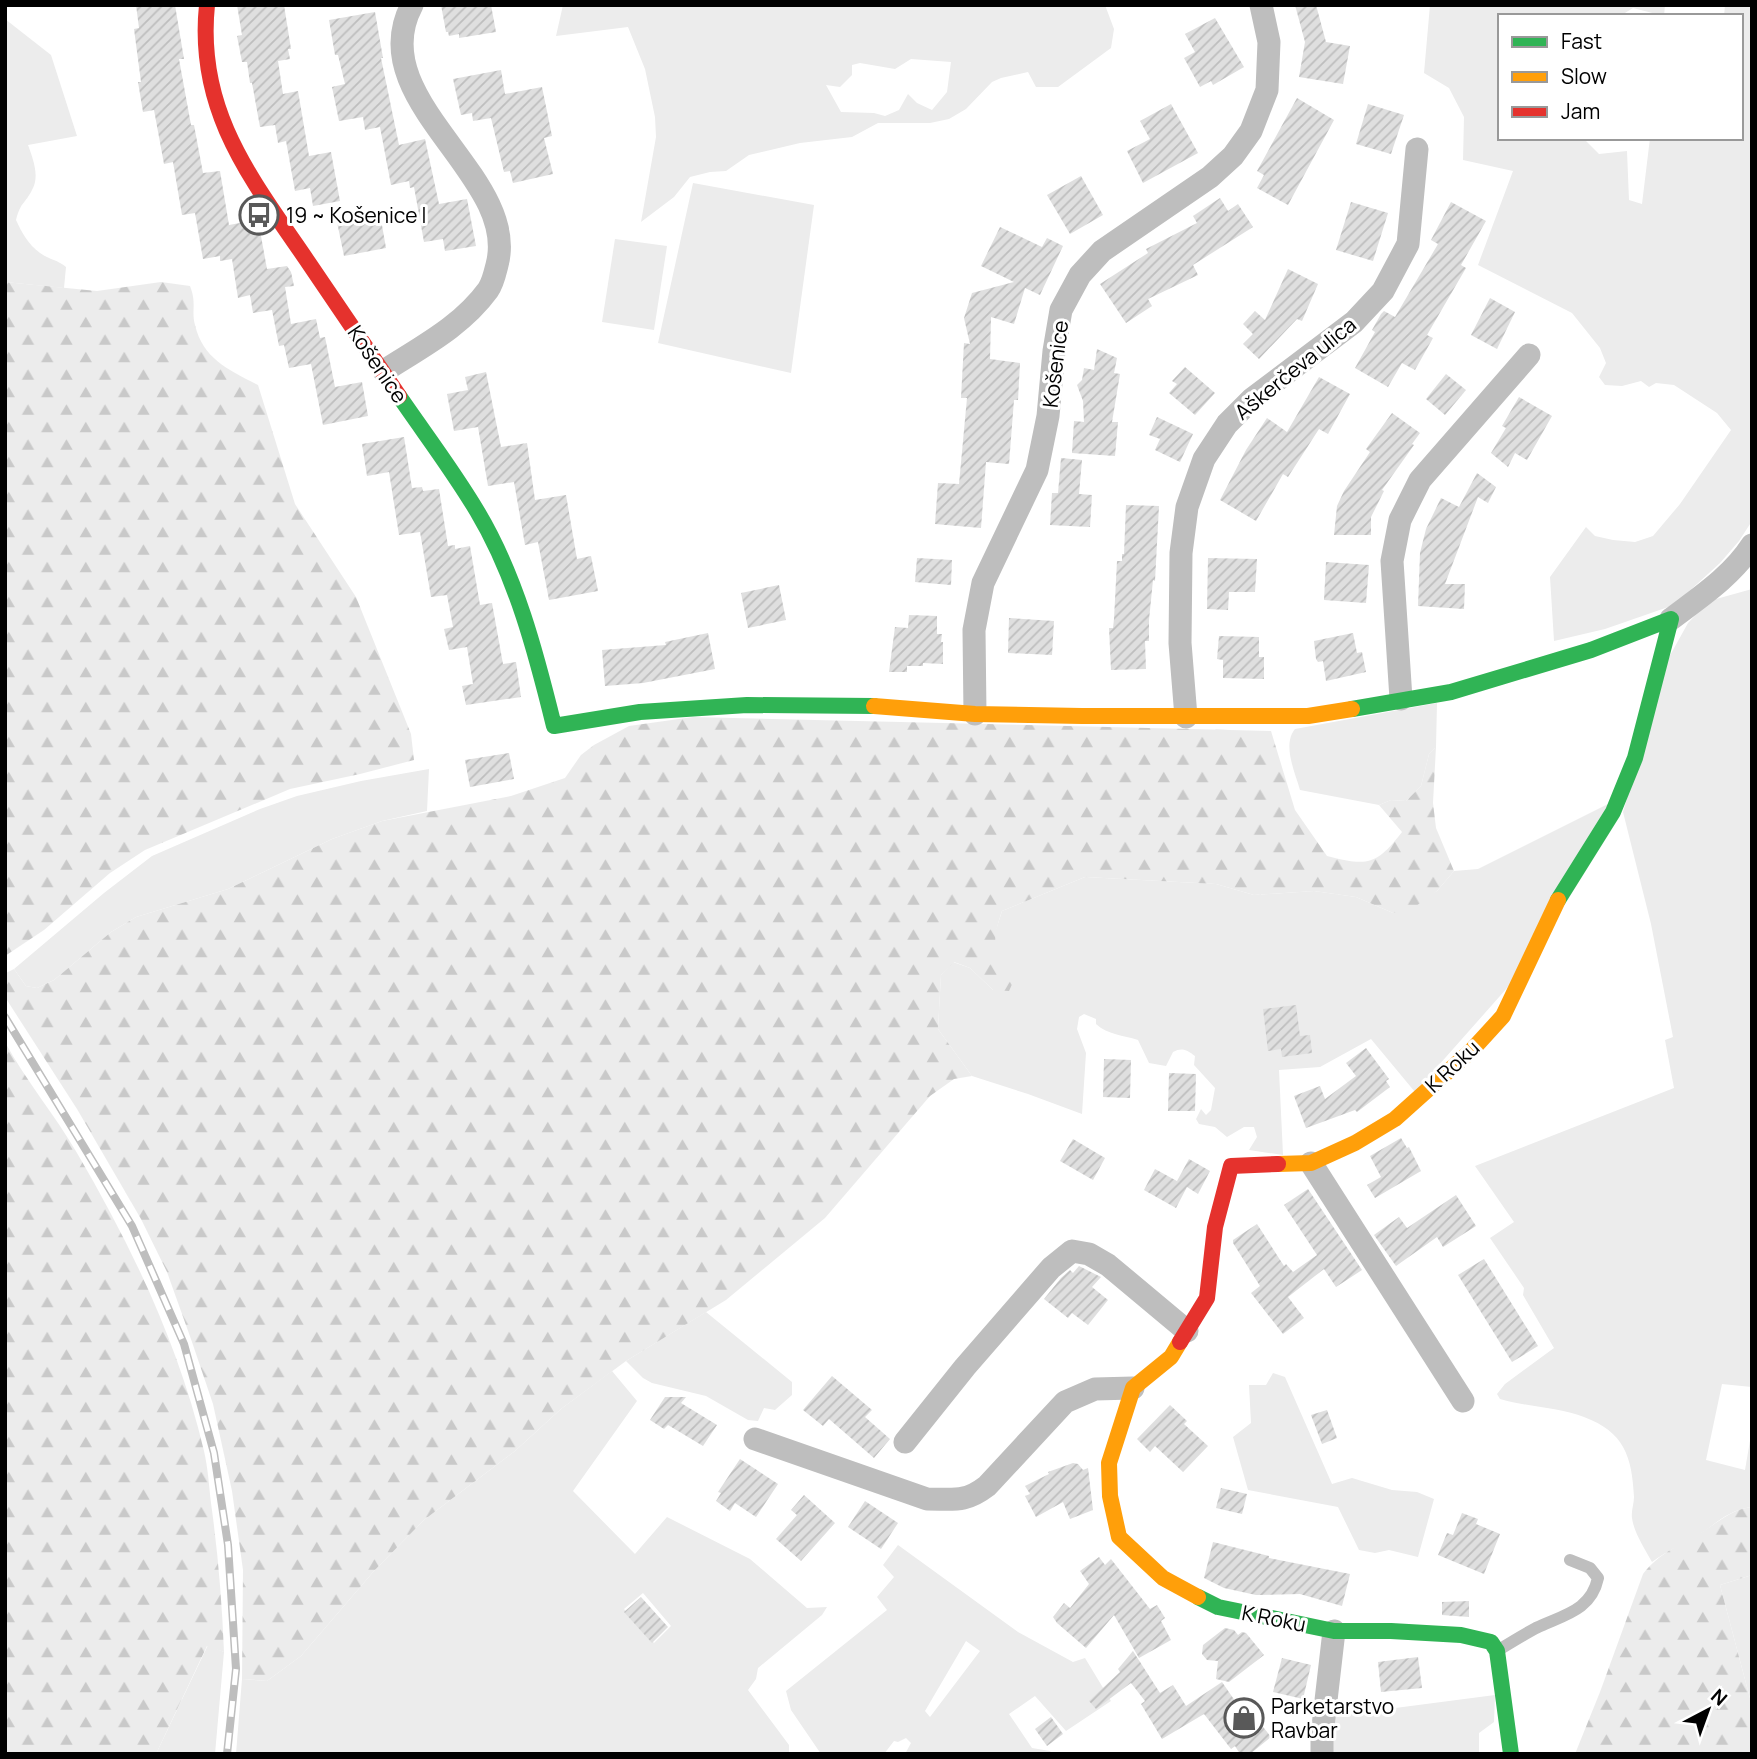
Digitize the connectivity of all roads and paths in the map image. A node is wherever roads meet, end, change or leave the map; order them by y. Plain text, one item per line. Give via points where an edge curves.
1 (208, 5) edge
2 (412, 5) edge
3 (1261, 5) edge
4 (1417, 149) dead end
5 (1529, 355) dead end
6 (384, 371) junction
7 (1752, 545) edge
8 (1671, 619) junction
9 (1401, 699) junction
10 (975, 714) junction
11 (1186, 717) junction
12 (1311, 1163) junction
13 (1187, 1331) junction
14 (1133, 1388) junction
15 (1463, 1401) dead end
16 (755, 1439) dead end
17 (905, 1442) dead end
18 (1570, 1560) dead end
19 (1334, 1631) junction
20 (1497, 1651) junction
21 (1322, 1754) edge
22 (1511, 1754) edge

1 - 6 street, Košenice via 208,66 219,115 244,168
2 - 6 street via 400,48 409,82 494,213 500,253 491,288 460,322
3 - 10 street, Košenice via 1269,42 1267,90 1251,131 1210,177 1102,251 1080,275 1061,310 1037,470 983,583 974,630
4 - 11 street, Aškerčeva ulica via 1408,244 1383,291 1354,322 1252,399 1227,424 1205,459 1187,507 1181,553
5 - 9 street via 1420,480 1400,520 1392,561
6 - 10 street, Košenice via 478,512 502,562 533,642 554,726 640,712 747,705 881,706
7 - 8 street via 1712,588
8 - 9 street via 1591,650 1451,692
8 - 12 street, K Roku via 1635,758 1613,812 1551,911 1503,1016 1395,1119
9 - 11 street via 1308,716
10 - 11 street
12 - 13 street, K Roku via 1231,1166 1215,1227 1207,1298
12 - 15 street
13 - 14 street, K Roku via 1171,1357
13 - 17 street via 1108,1265 1072,1251 1051,1268
14 - 16 street via 1095,1389 1065,1402 973,1497 927,1499
14 - 19 street, K Roku via 1109,1463 1119,1537 1163,1578 1218,1607
18 - 20 lane via 1590,1568 1598,1578 1595,1592 1575,1611
19 - 20 street, K Roku via 1461,1635 1491,1643
19 - 21 street
20 - 22 street

